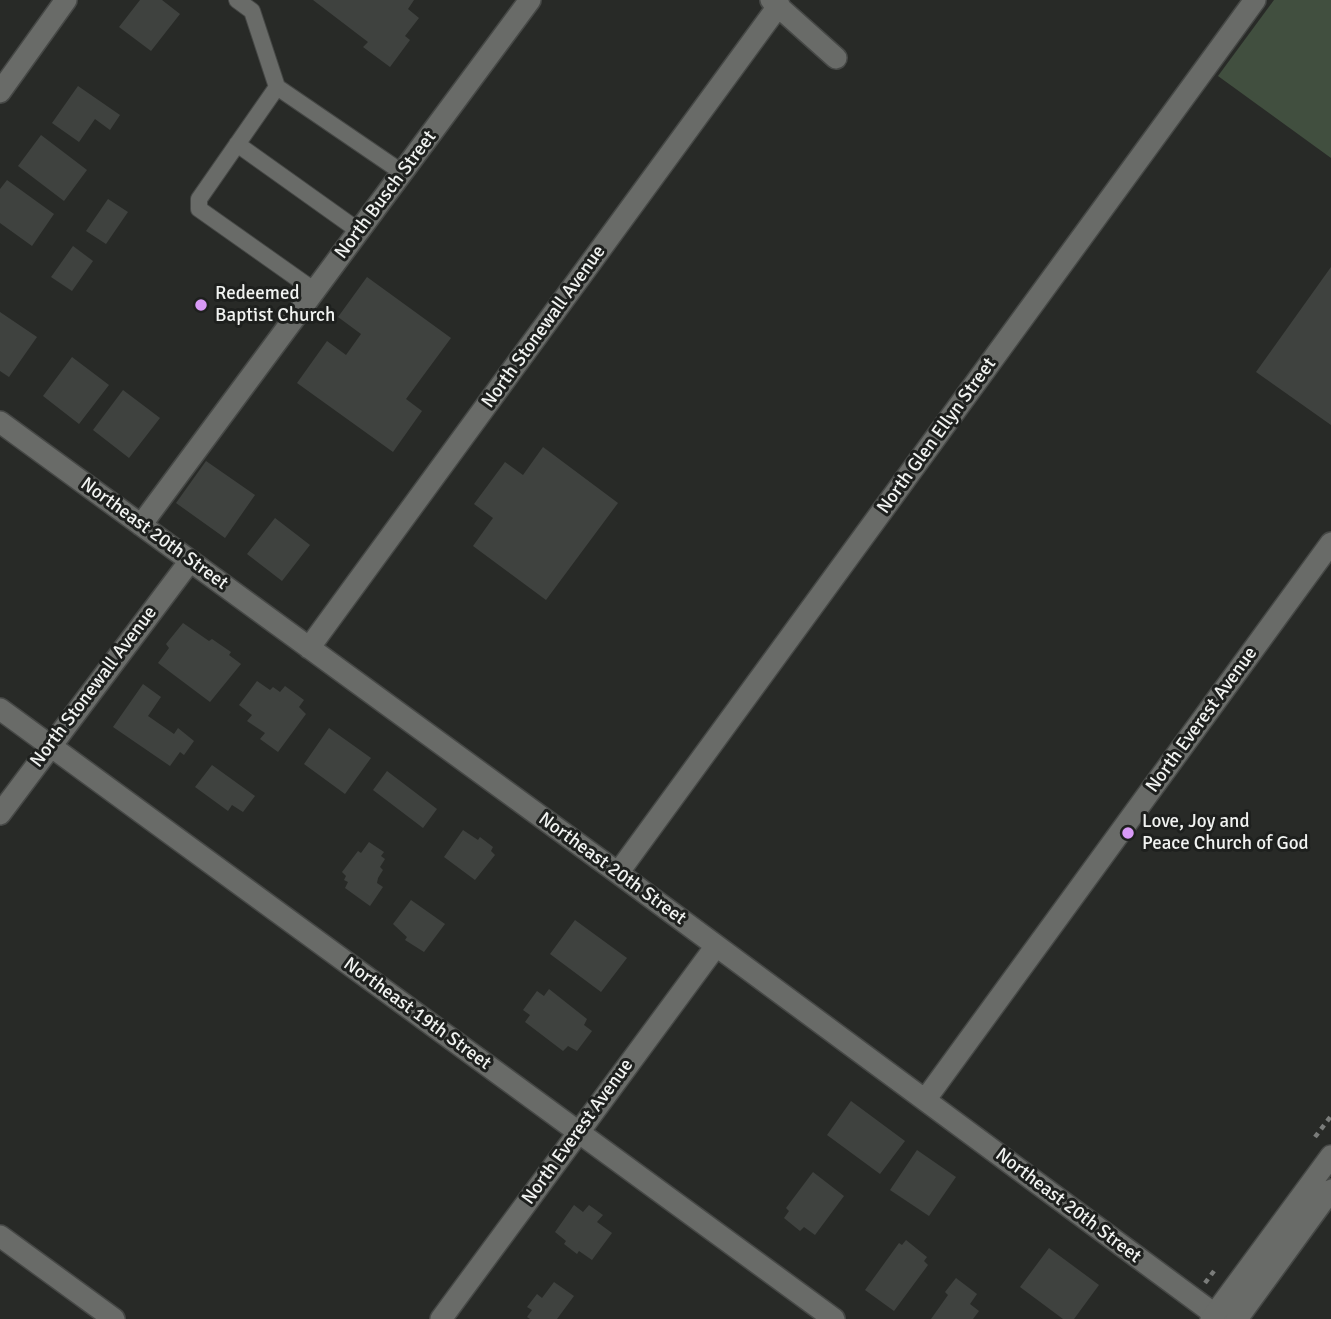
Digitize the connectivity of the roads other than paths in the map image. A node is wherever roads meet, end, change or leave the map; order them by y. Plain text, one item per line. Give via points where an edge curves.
1 (66, 0) edge
2 (237, 0) edge
3 (530, 0) edge
4 (1255, 0) edge
5 (775, 3) edge
6 (836, 58) dead end
7 (277, 87) junction
8 (0, 92) edge
9 (237, 144) junction
10 (403, 173) junction
11 (359, 231) junction
12 (315, 291) junction
13 (0, 422) edge
14 (141, 525) junction
15 (1331, 543) edge
16 (190, 561) junction
17 (309, 648) junction
18 (0, 709) edge
19 (50, 746) junction
20 (0, 814) edge
21 (618, 873) junction
22 (716, 946) junction
23 (925, 1100) junction
24 (578, 1131) junction
25 (1331, 1156) edge
26 (1331, 1190) edge
27 (0, 1236) edge
28 (1215, 1317) edge
29 (114, 1319) edge
30 (441, 1319) edge
31 (834, 1319) edge
32 (1237, 1319) edge

1 - 8 street
2 - 7 lane via 252,11
3 - 10 street, North Busch Street
4 - 21 street, North Glen Ellyn Street
5 - 6 street
5 - 17 street, North Stonewall Avenue
7 - 9 lane
7 - 10 lane
9 - 11 lane
9 - 12 lane via 199,199 199,209
10 - 11 street, North Busch Street
11 - 12 street, North Busch Street
12 - 14 street, North Busch Street
13 - 14 street, Northeast 20th Street
14 - 16 street, Northeast 20th Street
15 - 23 street, North Everest Avenue
16 - 17 street, Northeast 20th Street
16 - 19 street, North Stonewall Avenue
17 - 21 street, Northeast 20th Street
18 - 19 street, Northeast 19th Street
19 - 20 street, North Stonewall Avenue
19 - 24 street, Northeast 19th Street
21 - 22 street, Northeast 20th Street
22 - 23 street, Northeast 20th Street
22 - 24 street, North Everest Avenue
23 - 28 street, Northeast 20th Street
24 - 30 street, North Everest Avenue
24 - 31 street, Northeast 19th Street
25 - 28 street
26 - 32 street
27 - 29 street

